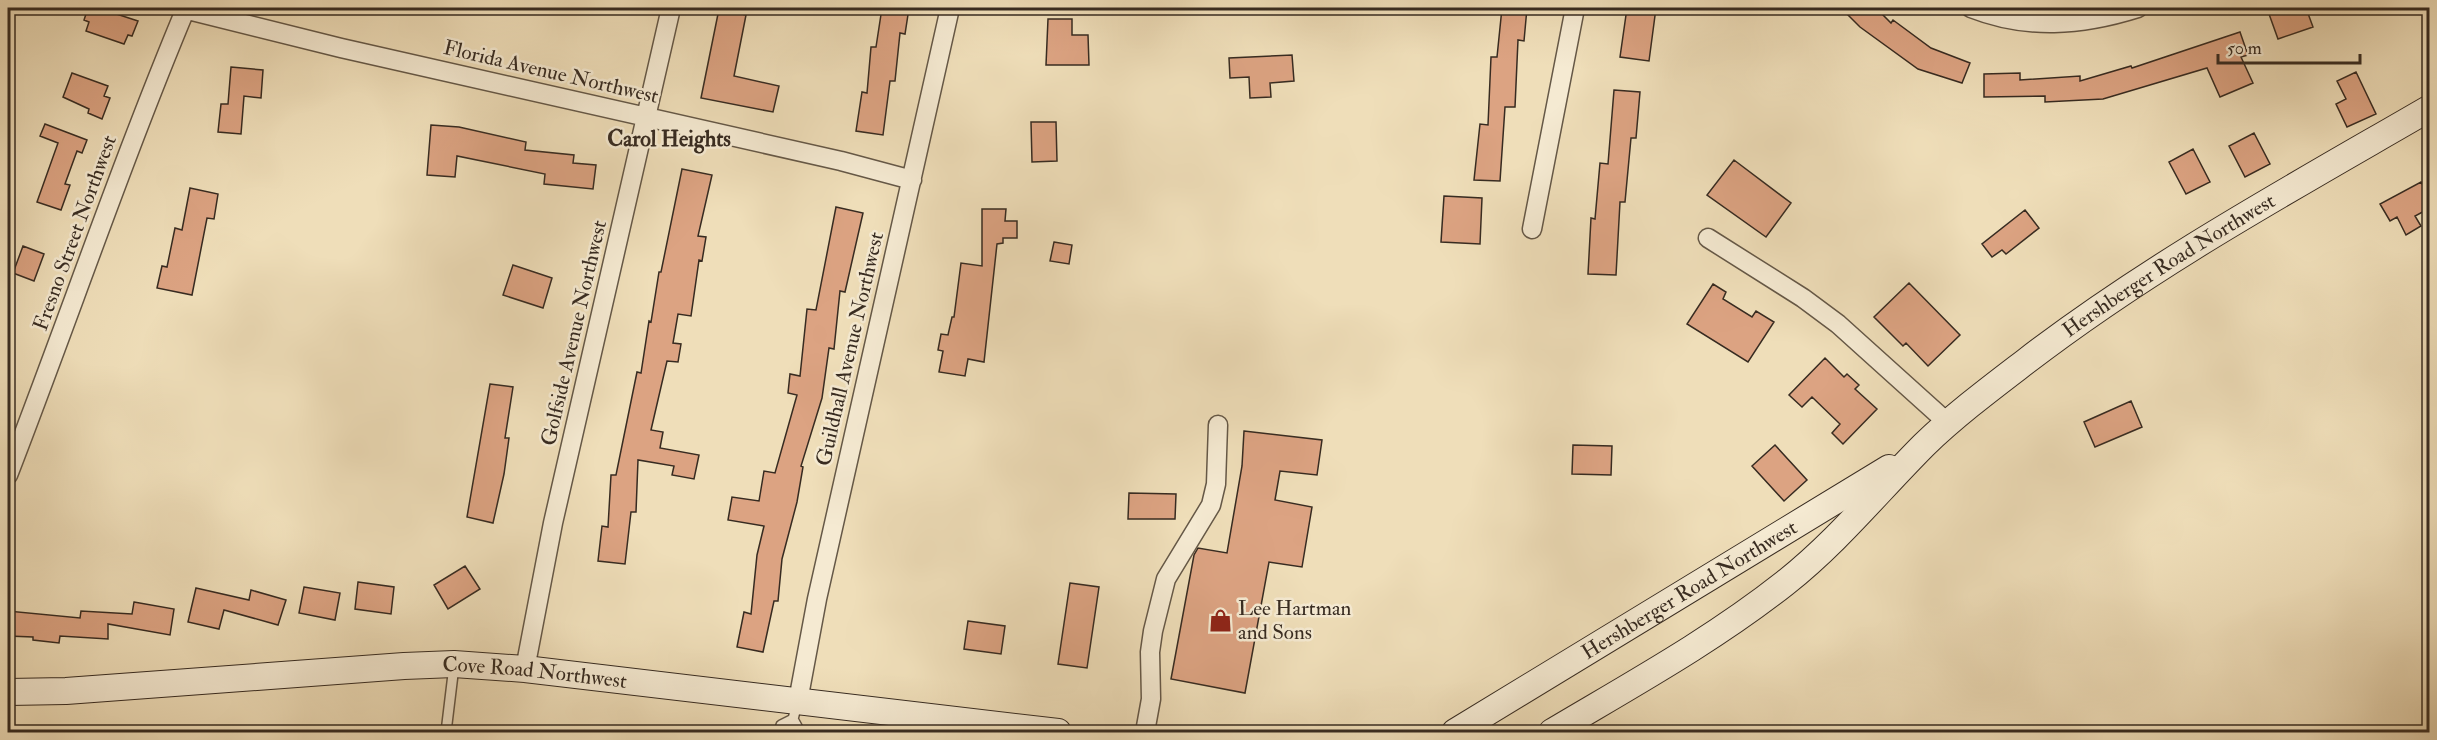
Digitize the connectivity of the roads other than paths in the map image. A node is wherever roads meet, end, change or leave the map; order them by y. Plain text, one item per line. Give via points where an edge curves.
1 (184, 8) edge
2 (671, 8) edge
3 (950, 8) edge
4 (1575, 8) edge
5 (1971, 8) edge
6 (2138, 8) edge
7 (2430, 108) edge
8 (647, 117) junction
9 (912, 180) junction
10 (1532, 229) dead end
11 (1708, 238) dead end
12 (1949, 424) junction
13 (1218, 425) dead end
14 (1924, 445) junction
15 (8, 475) edge
16 (454, 664) junction
17 (525, 669) junction
18 (8, 692) edge
19 (795, 710) junction
20 (1557, 731) edge
21 (446, 732) edge
22 (780, 732) edge
23 (800, 732) edge
24 (1058, 732) edge
25 (1145, 732) edge
26 (1455, 732) edge

1 - 8 street, Florida Avenue Northwest
1 - 15 street, Fresno Street Northwest
2 - 8 street, Golfside Avenue Northwest
3 - 9 street, Guildhall Avenue Northwest
4 - 10 street
5 - 6 street via 2046,25 2107,18
7 - 12 main road, Hershberger Road Northwest via 2128,288 2024,363
8 - 9 street, Florida Avenue Northwest
8 - 17 street, Golfside Avenue Northwest via 553,523
9 - 19 street, Guildhall Avenue Northwest
11 - 12 street via 1838,324
12 - 14 main road, Hershberger Road Northwest
13 - 25 street via 1216,484 1211,505 1166,579 1153,631 1151,699
14 - 20 main road, Hershberger Road Northwest via 1880,493 1785,583 1660,668
14 - 26 main road, Hershberger Road Northwest via 1844,498
16 - 17 main road, Cove Road Northwest
16 - 18 main road, Cove Road Northwest
16 - 21 lane
17 - 19 main road, Cove Road Northwest
19 - 22 lane via 781,725
19 - 23 lane
19 - 24 main road, Cove Road Northwest

